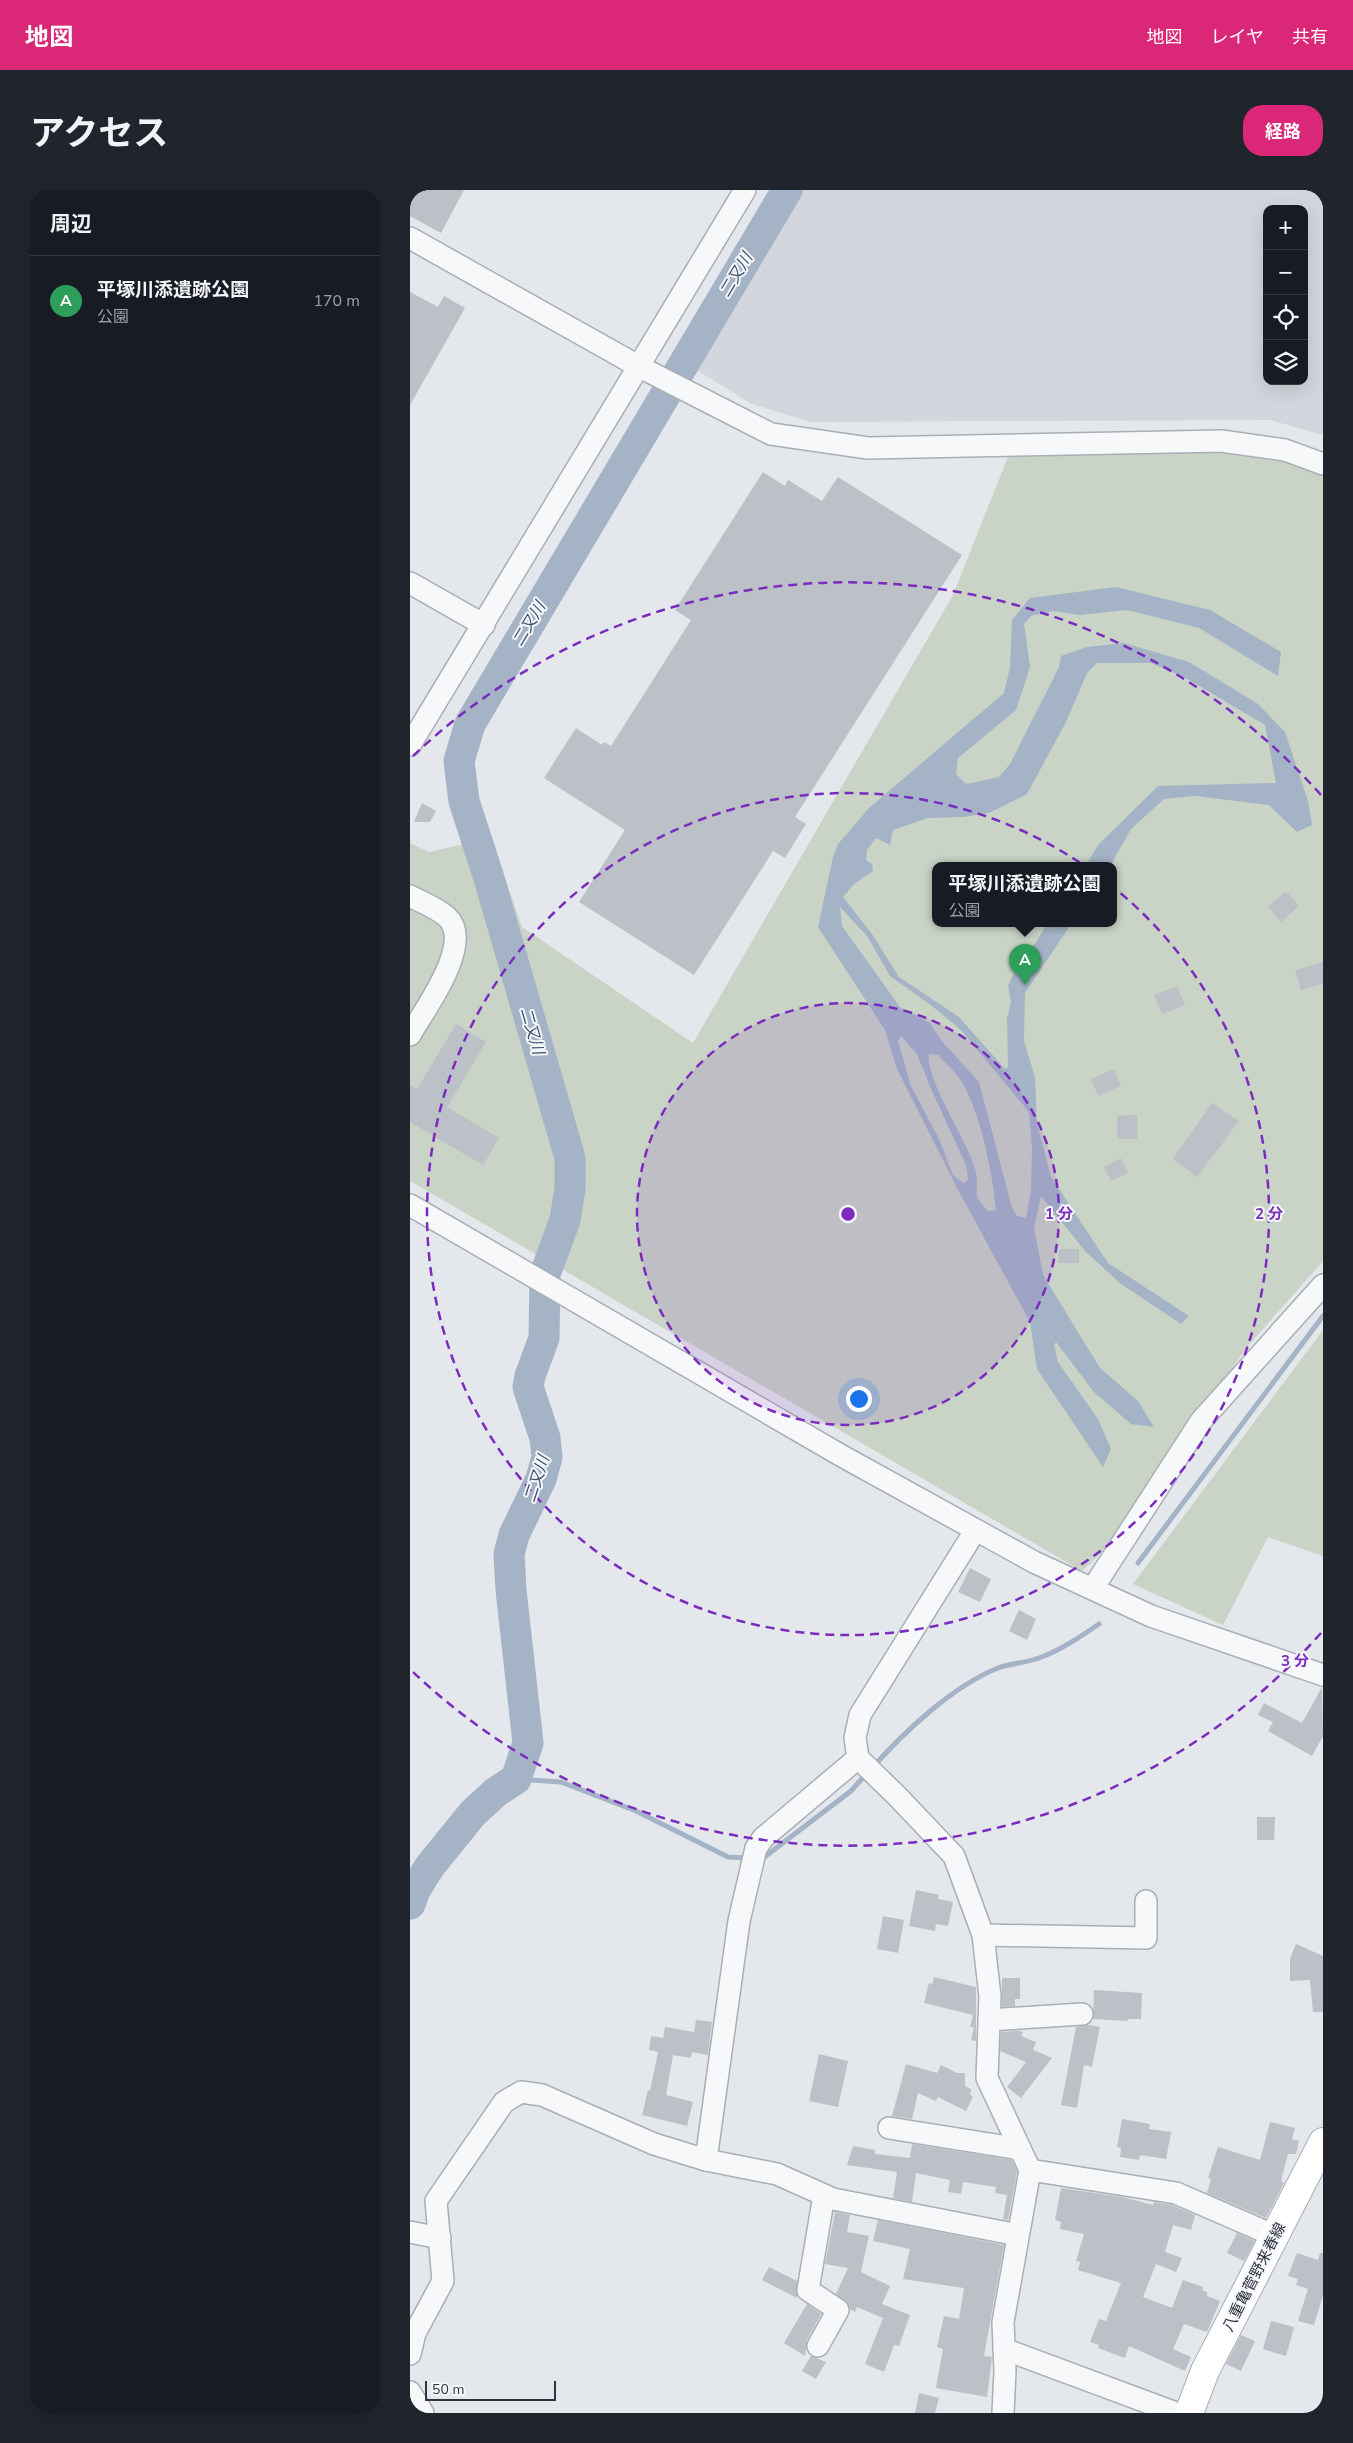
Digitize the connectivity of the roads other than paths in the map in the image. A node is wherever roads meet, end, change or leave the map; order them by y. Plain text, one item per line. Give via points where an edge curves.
1 (745, 190) edge
2 (410, 238) edge
3 (638, 366) junction
4 (1323, 464) edge
5 (410, 583) edge
6 (484, 625) junction
7 (410, 745) edge
8 (410, 896) edge
9 (410, 1035) edge
10 (410, 1205) edge
11 (1323, 1285) edge
12 (975, 1531) junction
13 (1094, 1588) junction
14 (1323, 1675) edge
15 (858, 1758) junction
16 (1146, 1901) dead end
17 (983, 1935) junction
18 (1082, 2014) dead end
19 (989, 2020) junction
20 (889, 2128) dead end
21 (1323, 2142) edge
22 (1020, 2149) junction
23 (706, 2160) junction
24 (1030, 2170) junction
25 (824, 2195) junction
26 (410, 2232) edge
27 (1018, 2235) junction
28 (1275, 2236) junction
29 (440, 2238) junction
30 (818, 2346) dead end
31 (1004, 2350) junction
32 (410, 2354) edge
33 (410, 2392) edge
34 (424, 2413) edge
35 (1003, 2413) edge
36 (1176, 2413) edge
37 (1189, 2413) edge

1 - 3 street
2 - 3 street
3 - 4 street via 771,434 868,448 1221,441 1285,450
3 - 6 street
5 - 6 street
6 - 7 street
8 - 9 street via 448,918 457,939 450,965
10 - 12 street
11 - 13 street via 1201,1421
12 - 13 street
12 - 15 street via 860,1715 855,1738
13 - 14 street via 1151,1616
15 - 17 street via 954,1856
15 - 23 street via 762,1838 756,1848 739,1921
16 - 17 street via 1146,1938
17 - 19 street via 990,1996
18 - 19 street
19 - 22 street via 987,2078
20 - 22 street
21 - 28 main road, 八重亀菅野来春線
22 - 24 street
23 - 25 street via 777,2174
23 - 29 street via 654,2144 542,2095 522,2092 504,2102 436,2201
24 - 27 street
24 - 28 street via 1176,2193
25 - 27 street
25 - 30 street via 808,2290 838,2310
26 - 29 street
27 - 31 street via 1003,2322
28 - 37 main road, 八重亀菅野来春線 via 1205,2370
29 - 32 street via 443,2281 415,2333
31 - 35 street
31 - 36 street
33 - 34 street

